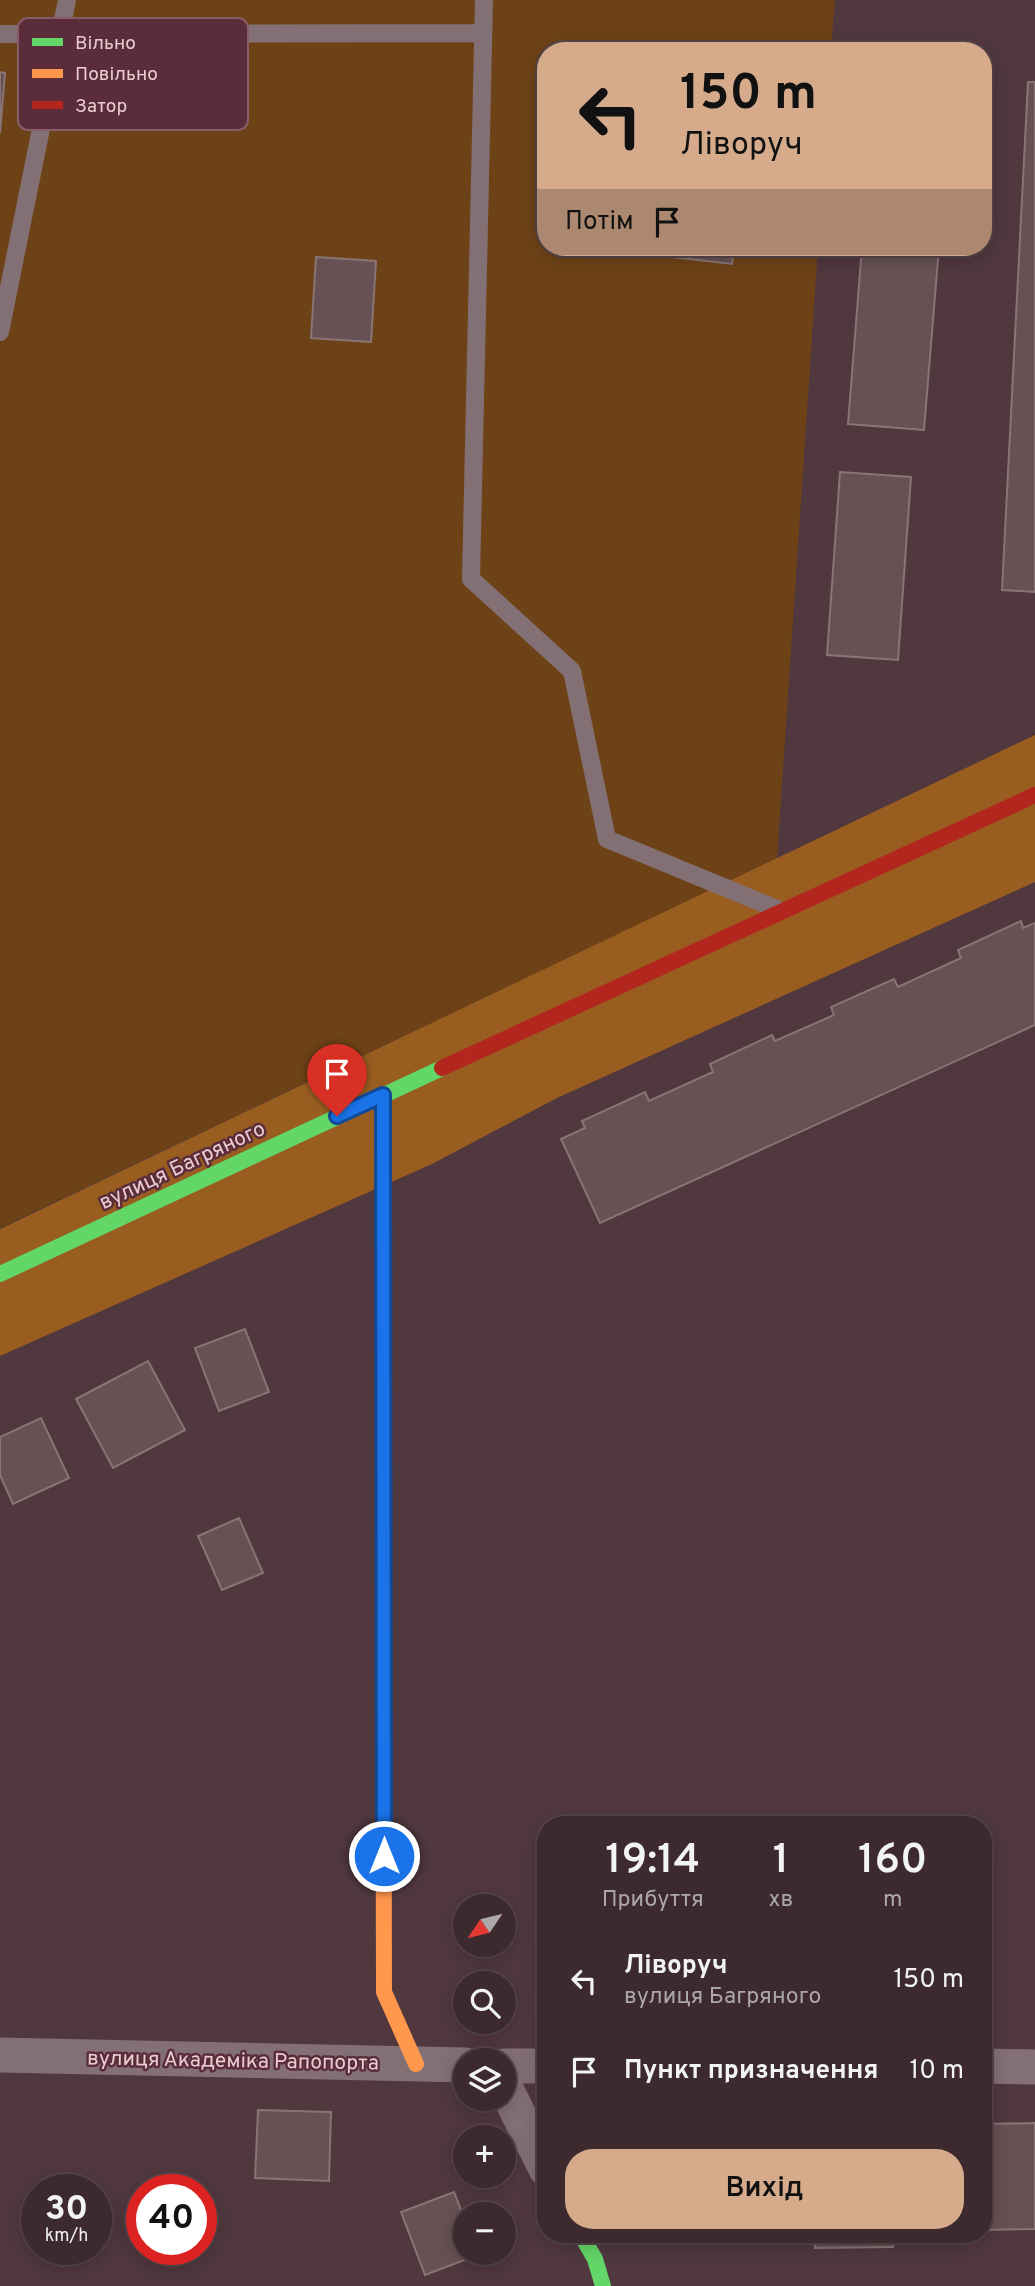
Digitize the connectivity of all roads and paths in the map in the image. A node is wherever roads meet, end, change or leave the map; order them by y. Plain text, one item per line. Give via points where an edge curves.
1 (67, 0) edge
2 (484, 0) edge
3 (64, 18) edge
4 (248, 33) edge
5 (483, 33) junction
6 (0, 34) edge
7 (18, 34) edge
8 (41, 130) edge
9 (0, 332) edge
10 (1035, 795) edge
11 (780, 910) junction
12 (383, 1095) junction
13 (0, 1274) edge
14 (0, 2055) edge
15 (416, 2064) junction
16 (453, 2065) edge
17 (516, 2066) edge
18 (537, 2066) edge
19 (992, 2066) edge
20 (1035, 2067) edge
21 (516, 2109) edge
22 (537, 2151) edge
23 (586, 2243) edge
24 (603, 2286) edge

1 - 3 lane
2 - 5 lane
4 - 5 lane
5 - 11 lane via 471,579 572,671 607,839
6 - 7 lane
8 - 9 lane
10 - 11 street, вулиця Багряного
11 - 12 street, вулиця Багряного
12 - 13 street, вулиця Багряного
12 - 15 street via 384,1993
14 - 15 street, вулиця Академіка Рапопорта
15 - 16 street, вулиця Академіка Рапопорта
17 - 18 street
19 - 20 street
21 - 22 street
23 - 24 street

